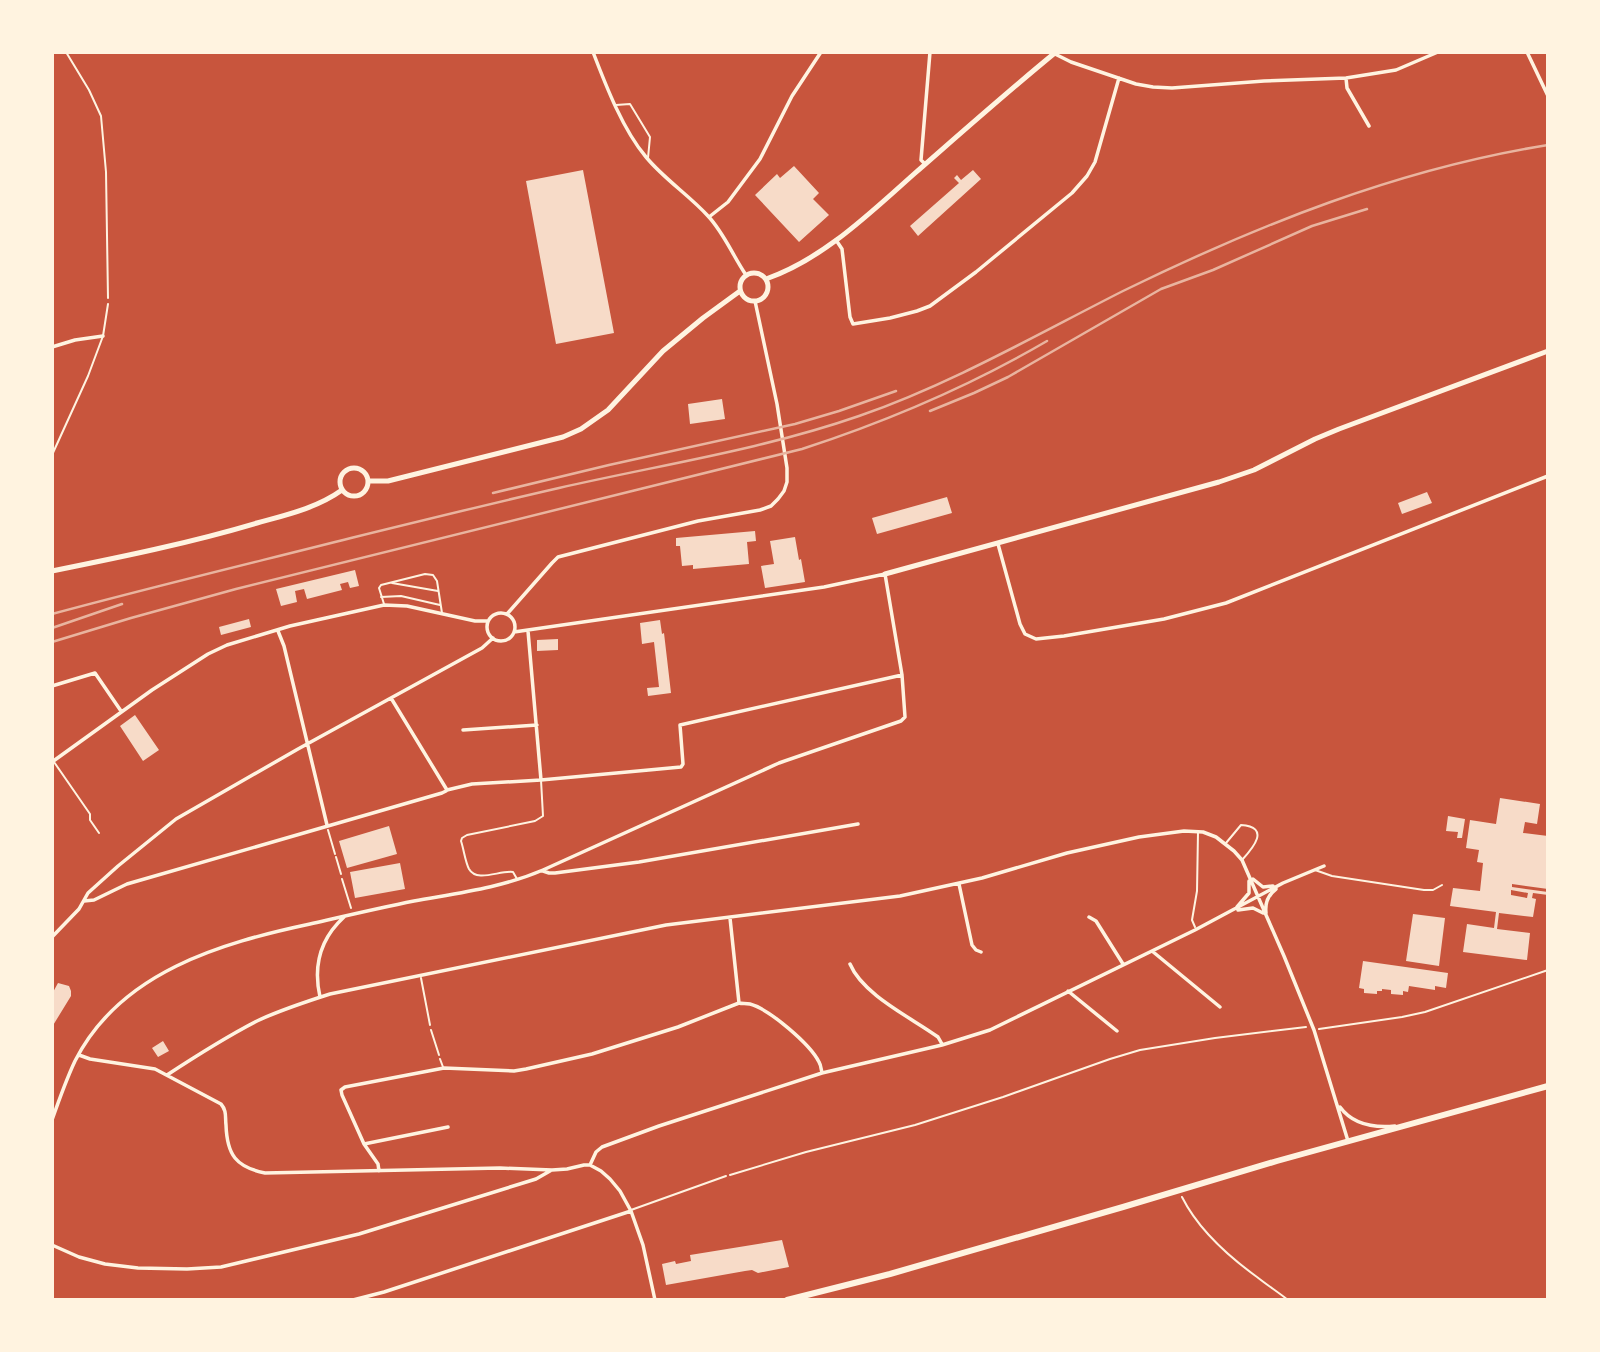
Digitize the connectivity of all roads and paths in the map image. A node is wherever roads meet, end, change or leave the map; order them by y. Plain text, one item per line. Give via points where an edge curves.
1 (66, 52) edge
2 (593, 52) edge
3 (821, 52) edge
4 (930, 52) edge
5 (1438, 52) edge
6 (1527, 52) edge
7 (1054, 53) edge
8 (1119, 78) junction
9 (1346, 78) junction
10 (1548, 96) edge
11 (615, 105) junction
12 (1369, 126) dead end
13 (648, 159) junction
14 (925, 164) junction
15 (709, 217) junction
16 (836, 240) junction
17 (746, 275) junction
18 (766, 279) junction
19 (740, 291) junction
20 (755, 301) junction
21 (108, 304) joint
22 (103, 336) junction
23 (52, 347) edge
24 (1548, 351) edge
25 (52, 455) edge
26 (1548, 476) edge
27 (368, 481) junction
28 (342, 490) junction
29 (997, 542) junction
30 (52, 571) edge
31 (885, 574) junction
32 (391, 582) junction
33 (439, 592) junction
34 (381, 597) junction
35 (384, 605) junction
36 (441, 605) junction
37 (442, 614) junction
38 (507, 614) junction
39 (488, 621) junction
40 (278, 631) junction
41 (528, 631) junction
42 (514, 632) junction
43 (493, 638) junction
44 (902, 675) junction
45 (52, 686) edge
46 (391, 698) junction
47 (121, 711) junction
48 (537, 725) junction
49 (463, 730) dead end
50 (308, 744) junction
51 (53, 762) edge
52 (541, 780) junction
53 (447, 790) junction
54 (858, 824) dead end
55 (328, 827) junction
56 (1198, 831) junction
57 (99, 833) dead end
58 (1225, 843) junction
59 (1242, 860) junction
60 (1324, 866) dead end
61 (542, 870) junction
62 (1314, 870) junction
63 (1247, 872) junction
64 (341, 874) dead end
65 (342, 879) dead end
66 (518, 880) junction
67 (1283, 883) junction
68 (959, 884) junction
69 (1442, 885) dead end
70 (1258, 897) junction
71 (84, 901) junction
72 (351, 909) dead end
73 (1229, 912) junction
74 (344, 917) junction
75 (1089, 917) dead end
76 (1267, 917) junction
77 (730, 918) junction
78 (1195, 930) junction
79 (52, 937) edge
80 (1152, 951) junction
81 (981, 952) dead end
82 (850, 964) dead end
83 (1123, 964) junction
84 (1548, 970) edge
85 (421, 975) junction
86 (1068, 991) junction
87 (320, 997) junction
88 (739, 1003) junction
89 (1220, 1007) dead end
90 (430, 1025) joint
91 (1313, 1028) junction
92 (1117, 1031) dead end
93 (942, 1045) junction
94 (79, 1055) junction
95 (440, 1059) joint
96 (444, 1068) junction
97 (822, 1073) junction
98 (167, 1075) junction
99 (1548, 1086) edge
100 (1337, 1102) junction
101 (52, 1120) edge
102 (1411, 1123) junction
103 (448, 1127) dead end
104 (1348, 1141) junction
105 (364, 1143) junction
106 (590, 1165) junction
107 (552, 1170) junction
108 (379, 1171) junction
109 (726, 1176) joint
110 (1179, 1191) junction
111 (631, 1211) junction
112 (52, 1245) edge
113 (656, 1298) edge
114 (353, 1300) edge
115 (787, 1300) edge
116 (1288, 1300) edge

1 - 21 path via 101,116
2 - 11 street
3 - 15 street via 760,159 728,202
4 - 14 street via 921,160
5 - 9 street via 1396,70
6 - 10 street
7 - 8 street
7 - 14 street
8 - 9 street via 1171,88
8 - 16 street via 1087,176 1072,193 930,306 853,324 842,249
9 - 12 street
11 - 13 street
11 - 13 lane via 630,104 650,137
13 - 15 street
14 - 16 street
15 - 17 street
16 - 18 street
17 - 18 street via 759,274
17 - 19 street
18 - 20 street via 764,297
19 - 20 street
19 - 27 street via 663,351 608,410 581,429 388,481
20 - 38 street via 787,468 784,491 771,506 760,510 558,557
21 - 22 lane
22 - 23 street
22 - 25 lane
24 - 29 street via 1339,429 1254,470
26 - 29 street via 1226,603 1064,636 1036,639 1025,634
27 - 28 street via 366,490 358,495
27 - 28 street via 365,472 346,469 339,481
28 - 30 street via 317,504 246,526
29 - 31 street
31 - 41 street
31 - 44 street
32 - 33 lane
32 - 33 lane via 433,575
32 - 34 lane via 381,585
33 - 36 lane
34 - 35 lane
34 - 36 lane via 401,596
35 - 37 street
35 - 40 street
36 - 37 lane
37 - 39 street
38 - 39 street via 494,615
38 - 42 street
39 - 43 street
40 - 47 street via 208,654
40 - 50 street
41 - 42 street
41 - 48 street
42 - 43 street via 505,641
43 - 46 street via 482,649
44 - 52 street via 680,725 681,767
44 - 61 street via 904,719 779,763
45 - 47 street via 95,673
46 - 50 street
46 - 53 street
47 - 51 street
48 - 49 street
48 - 52 street
50 - 55 street
50 - 71 street via 176,820 118,866
51 - 57 lane
52 - 53 street
52 - 66 lane via 543,816 467,835 461,841 474,874 507,871
53 - 55 street
54 - 61 street via 639,862 555,873
55 - 64 path
55 - 71 street via 127,884
56 - 58 street
56 - 68 street via 1139,837
56 - 78 lane
58 - 59 street
58 - 59 lane via 1241,825 1255,830 1258,840
59 - 63 street
60 - 62 street
61 - 66 street
62 - 67 street
62 - 69 lane via 1424,890
63 - 67 street via 1263,887
63 - 70 street
63 - 73 street via 1249,893
65 - 72 path
66 - 74 street
67 - 70 street
67 - 76 street via 1268,898
68 - 77 street via 887,899
68 - 81 street via 972,945
70 - 73 street
70 - 76 street
71 - 79 street
73 - 76 street via 1254,908
73 - 78 street
74 - 87 street via 322,944 317,960
74 - 94 street via 261,934 170,969 113,1010
75 - 83 street
76 - 91 street
77 - 85 street via 666,925
77 - 88 street
78 - 80 street
80 - 83 street
80 - 89 street
82 - 93 street via 867,986 938,1037
83 - 86 street
84 - 91 path via 1425,1012
85 - 87 street
85 - 90 lane
86 - 92 street
86 - 93 street via 990,1030
87 - 98 street via 259,1020
88 - 96 street via 592,1055 514,1071
88 - 97 street via 752,1004 793,1032 819,1062
90 - 95 path
91 - 100 street
91 - 109 path via 1140,1050 915,1125
93 - 97 street
94 - 98 street
94 - 101 street
95 - 96 lane
96 - 105 street via 341,1090
97 - 106 street via 602,1147
98 - 108 street via 221,1104 226,1110 229,1149 249,1170
99 - 102 main road
100 - 102 street via 1346,1115 1360,1123 1383,1127
100 - 104 street
102 - 104 main road
103 - 105 street
104 - 110 main road
105 - 108 street
106 - 107 street
106 - 111 street via 610,1179
107 - 108 street
107 - 112 street via 536,1179 359,1234 221,1267 106,1264
109 - 111 lane
110 - 115 main road
110 - 116 path via 1219,1245
111 - 113 street
111 - 114 street

